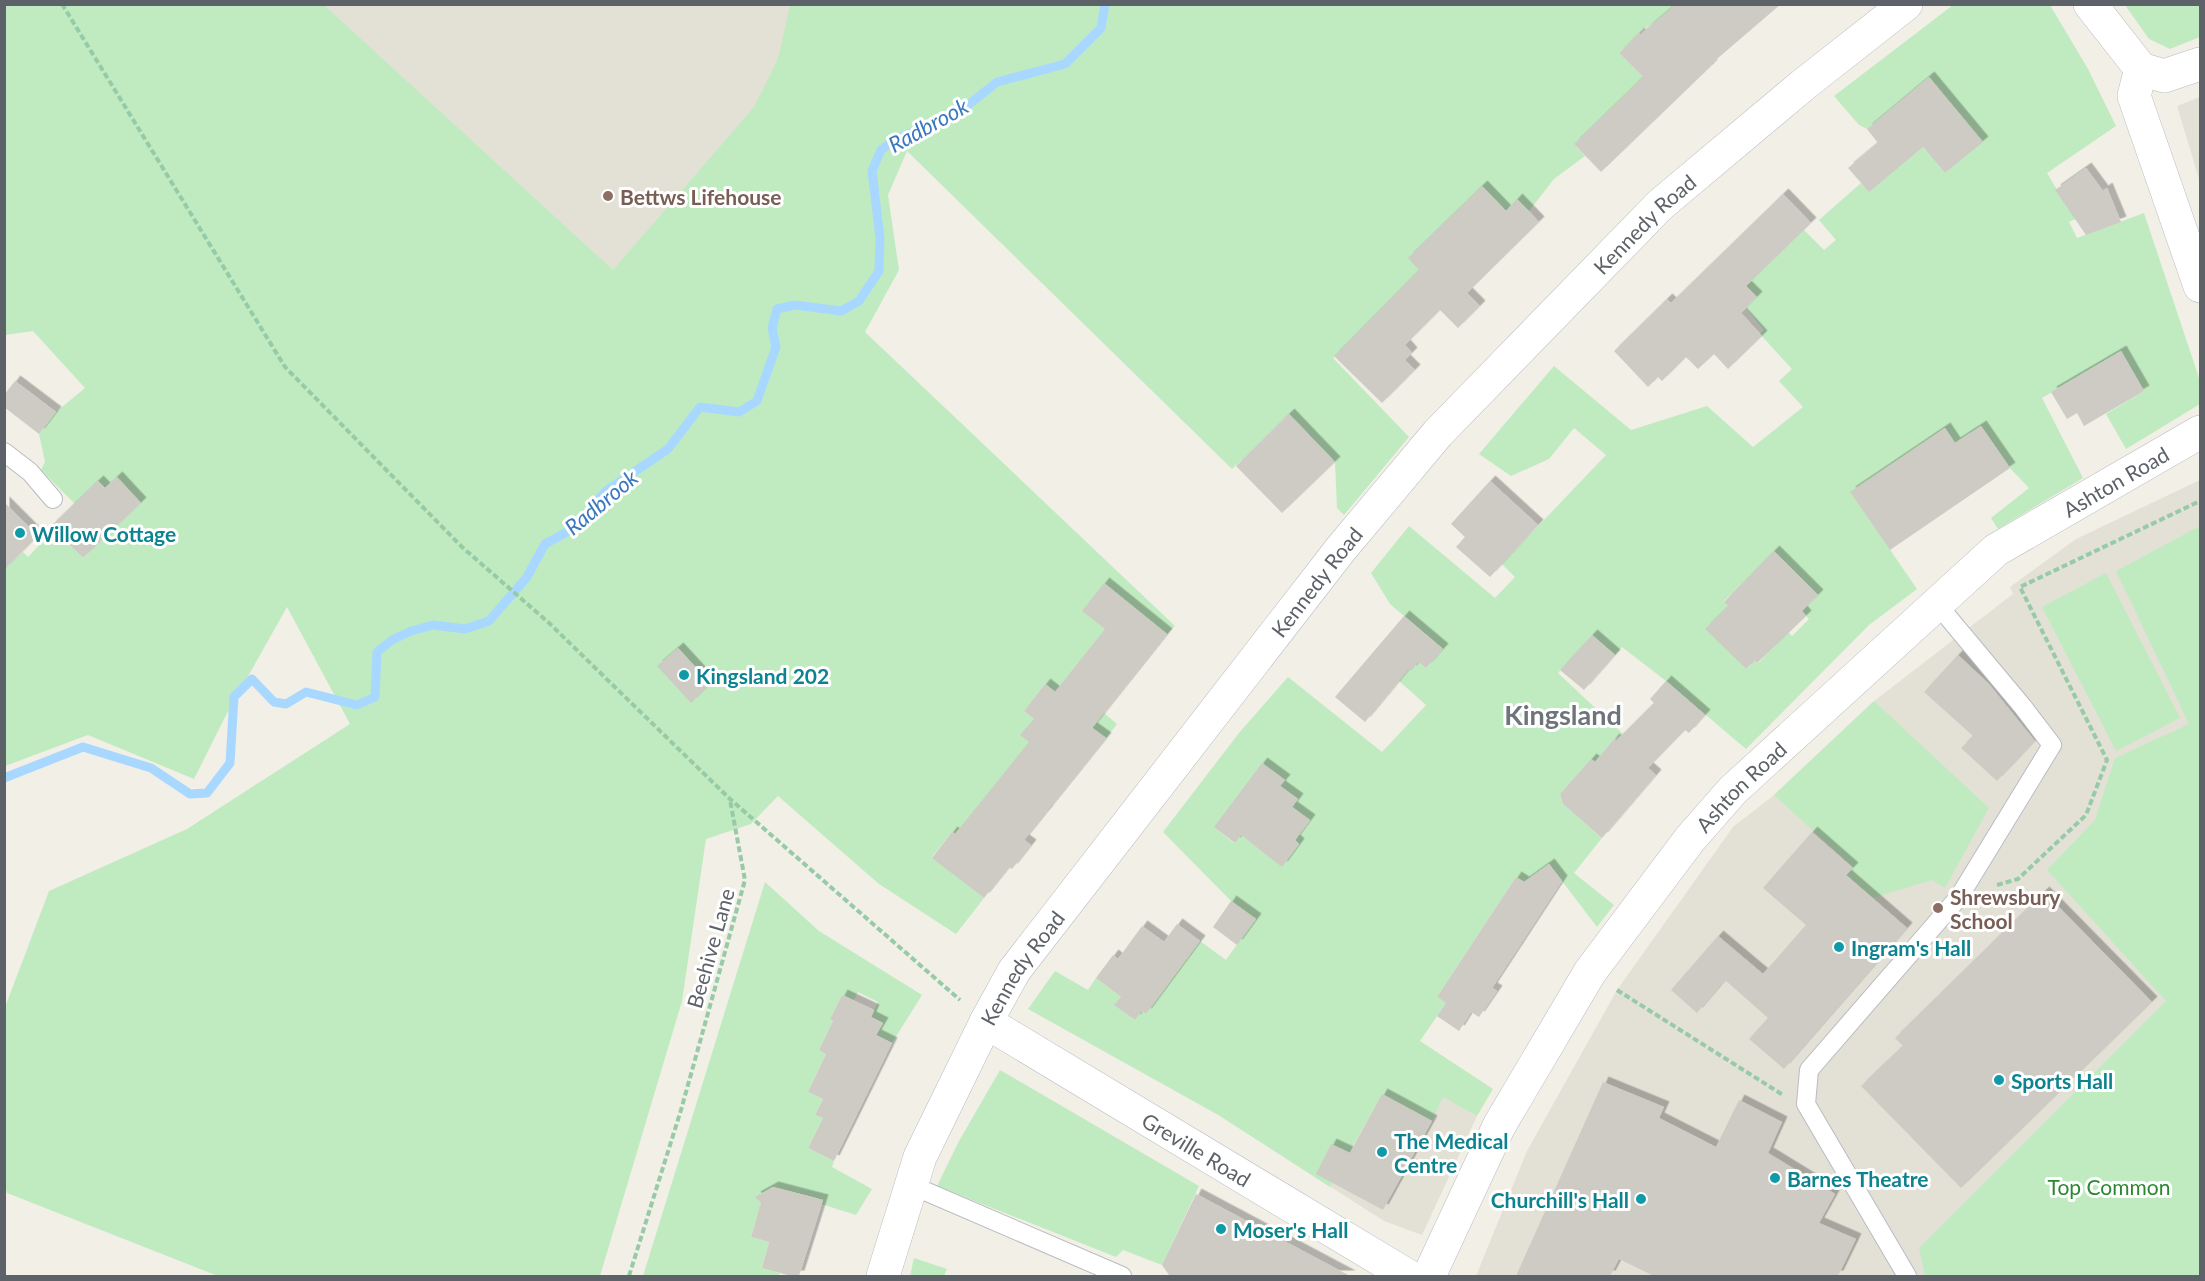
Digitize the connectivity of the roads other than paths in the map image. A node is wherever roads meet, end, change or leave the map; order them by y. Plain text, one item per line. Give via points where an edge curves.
1 (1906, 4) edge
2 (2090, 4) edge
3 (2200, 63) edge
4 (2141, 69) junction
5 (2200, 286) edge
6 (2200, 432) edge
7 (4, 452) edge
8 (53, 499) dead end
9 (1937, 604) junction
10 (986, 1022) junction
11 (911, 1185) junction
12 (883, 1276) edge
13 (1122, 1276) edge
14 (1408, 1276) edge
15 (1429, 1276) edge
16 (1907, 1276) edge

1 - 10 street, Kennedy Road via 1660,205 1438,433 1340,550 1014,971
2 - 4 street
3 - 4 street via 2164,76
4 - 5 street via 2134,96
6 - 9 street, Ashton Road via 1996,550
7 - 8 lane via 30,472
9 - 15 street, Ashton Road via 1733,790 1690,839 1590,972 1499,1126
9 - 16 lane via 2052,745 1959,897 1809,1070 1806,1104
10 - 11 street, Kennedy Road via 920,1157
10 - 14 street, Greville Road
11 - 12 street, Kennedy Road
11 - 13 lane

